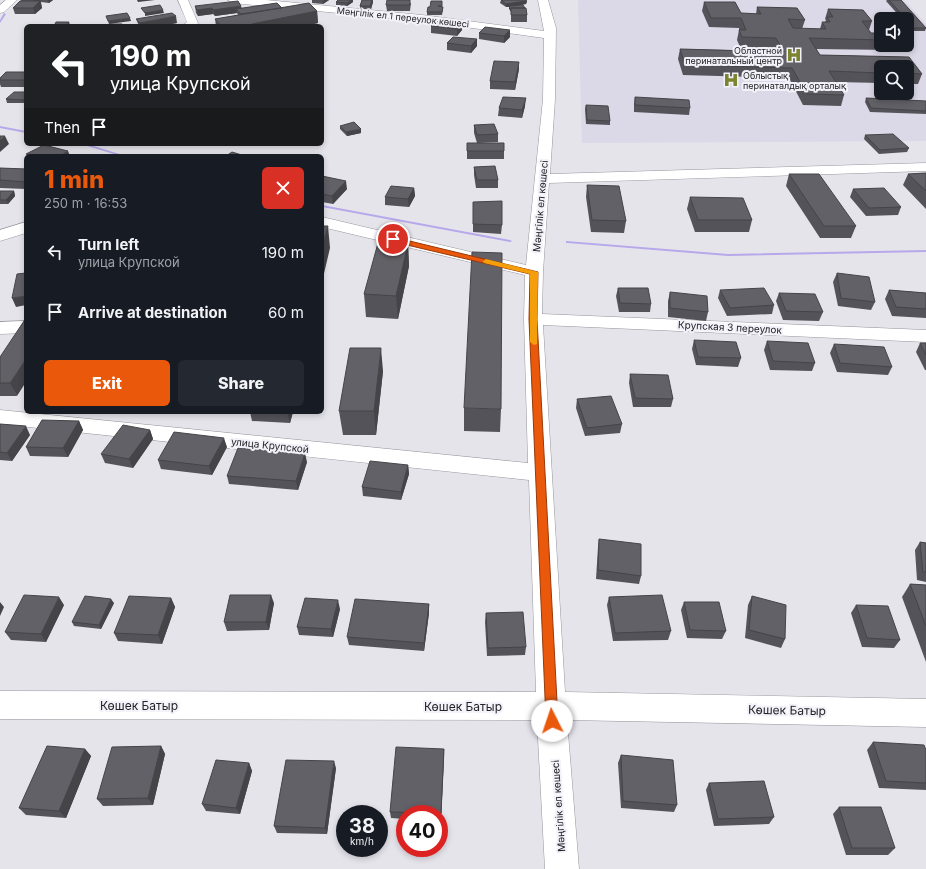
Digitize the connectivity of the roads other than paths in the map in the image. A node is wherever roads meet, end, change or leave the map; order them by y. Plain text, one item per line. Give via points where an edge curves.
1 (12, 0) edge
2 (183, 0) edge
3 (233, 0) edge
4 (543, 0) edge
5 (423, 6) dead end
6 (0, 10) edge
7 (422, 18) junction
8 (191, 24) edge
9 (549, 35) junction
10 (926, 167) edge
11 (543, 178) junction
12 (324, 222) edge
13 (24, 227) edge
14 (0, 236) edge
15 (534, 272) junction
16 (533, 319) junction
17 (24, 327) edge
18 (0, 328) edge
19 (926, 336) edge
20 (0, 417) edge
21 (540, 473) junction
22 (0, 705) edge
23 (551, 706) junction
24 (926, 712) edge
25 (562, 869) edge

1 - 6 street
2 - 8 street
3 - 7 street, Мәңгілік ел 1 переулок көшесі
4 - 9 street, Мәңгілік ел көшесі via 550,28
5 - 7 street
7 - 9 street, Мәңгілік ел 1 переулок көшесі
9 - 11 street, Мәңгілік ел көшесі via 549,107
10 - 11 street
11 - 15 street, Мәңгілік ел көшесі
12 - 15 street
13 - 14 street
15 - 16 street, Мәңгілік ел көшесі
16 - 19 street, Крупская 3 переулок
16 - 21 street, Мәңгілік ел көшесі
17 - 18 street
20 - 21 street, улица Крупской
21 - 23 street, Мәңгілік ел көшесі
22 - 23 street, Көшек Батыр
23 - 24 street, Көшек Батыр
23 - 25 street, Мәңгілік ел көшесі

